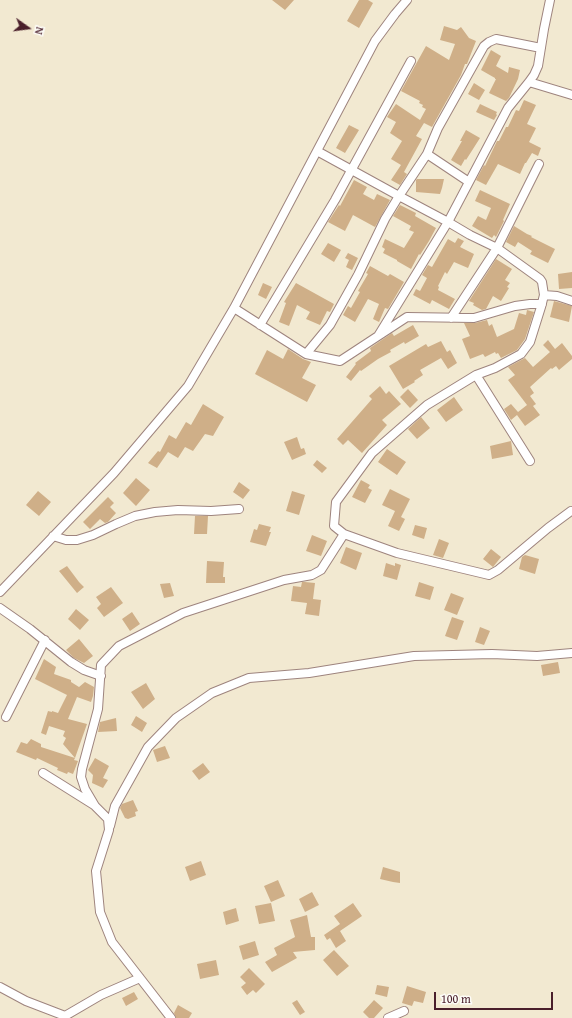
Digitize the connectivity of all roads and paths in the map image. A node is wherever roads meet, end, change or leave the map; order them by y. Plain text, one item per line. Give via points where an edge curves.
1 (407, 0) edge
2 (550, 0) edge
3 (541, 48) junction
4 (411, 62) dead end
5 (529, 82) junction
6 (572, 94) edge
7 (316, 151) junction
8 (427, 154) junction
9 (539, 164) dead end
10 (351, 170) junction
11 (469, 182) junction
12 (399, 196) junction
13 (448, 222) junction
14 (497, 248) junction
15 (544, 295) junction
16 (572, 301) edge
17 (542, 304) junction
18 (234, 308) junction
19 (451, 318) junction
20 (260, 325) junction
21 (378, 336) junction
22 (306, 354) junction
23 (476, 375) junction
24 (530, 460) dead end
25 (239, 509) dead end
26 (570, 511) dead end
27 (344, 534) junction
28 (53, 536) junction
29 (0, 592) edge
30 (0, 608) edge
31 (45, 640) junction
32 (572, 653) edge
33 (101, 676) junction
34 (6, 716) dead end
35 (43, 773) dead end
36 (95, 806) junction
37 (109, 830) junction
38 (140, 978) junction
39 (0, 986) edge
40 (404, 1011) dead end
41 (171, 1018) edge
42 (388, 1018) edge

1 - 7 street via 376,41
2 - 3 street
3 - 5 street via 538,66
3 - 8 street via 496,39 484,46 438,128
4 - 10 street
5 - 6 street
5 - 11 street via 508,108
7 - 10 street
7 - 18 street
8 - 11 street
8 - 12 street
9 - 14 street
10 - 12 street
10 - 20 street
11 - 13 street
12 - 13 street
12 - 22 street via 330,325
13 - 14 street
13 - 21 street
14 - 15 street via 540,279
14 - 19 street
15 - 16 street
15 - 17 street
17 - 19 street via 514,306 474,318
17 - 23 street via 530,342 521,354
18 - 20 street
18 - 28 street via 188,386 114,474
19 - 21 street via 407,317
20 - 22 street
21 - 22 street via 340,361
23 - 24 street
23 - 27 street via 427,404 372,453 336,502 334,526
25 - 28 street via 155,512 135,516 77,540
26 - 27 street via 489,575 397,553
27 - 33 street via 321,570 312,575 284,580 183,613 120,646 101,665
28 - 29 street
30 - 31 street
31 - 33 street via 84,670
31 - 34 street
32 - 37 street via 537,656 414,656 309,673 249,678 212,692 176,718 148,747 115,806
33 - 36 street via 98,709 82,769 85,789
35 - 36 street
36 - 37 street via 108,819
37 - 38 street via 96,871 100,912 112,942
38 - 39 street via 101,995 65,1016 26,1001
38 - 41 street
40 - 42 street

